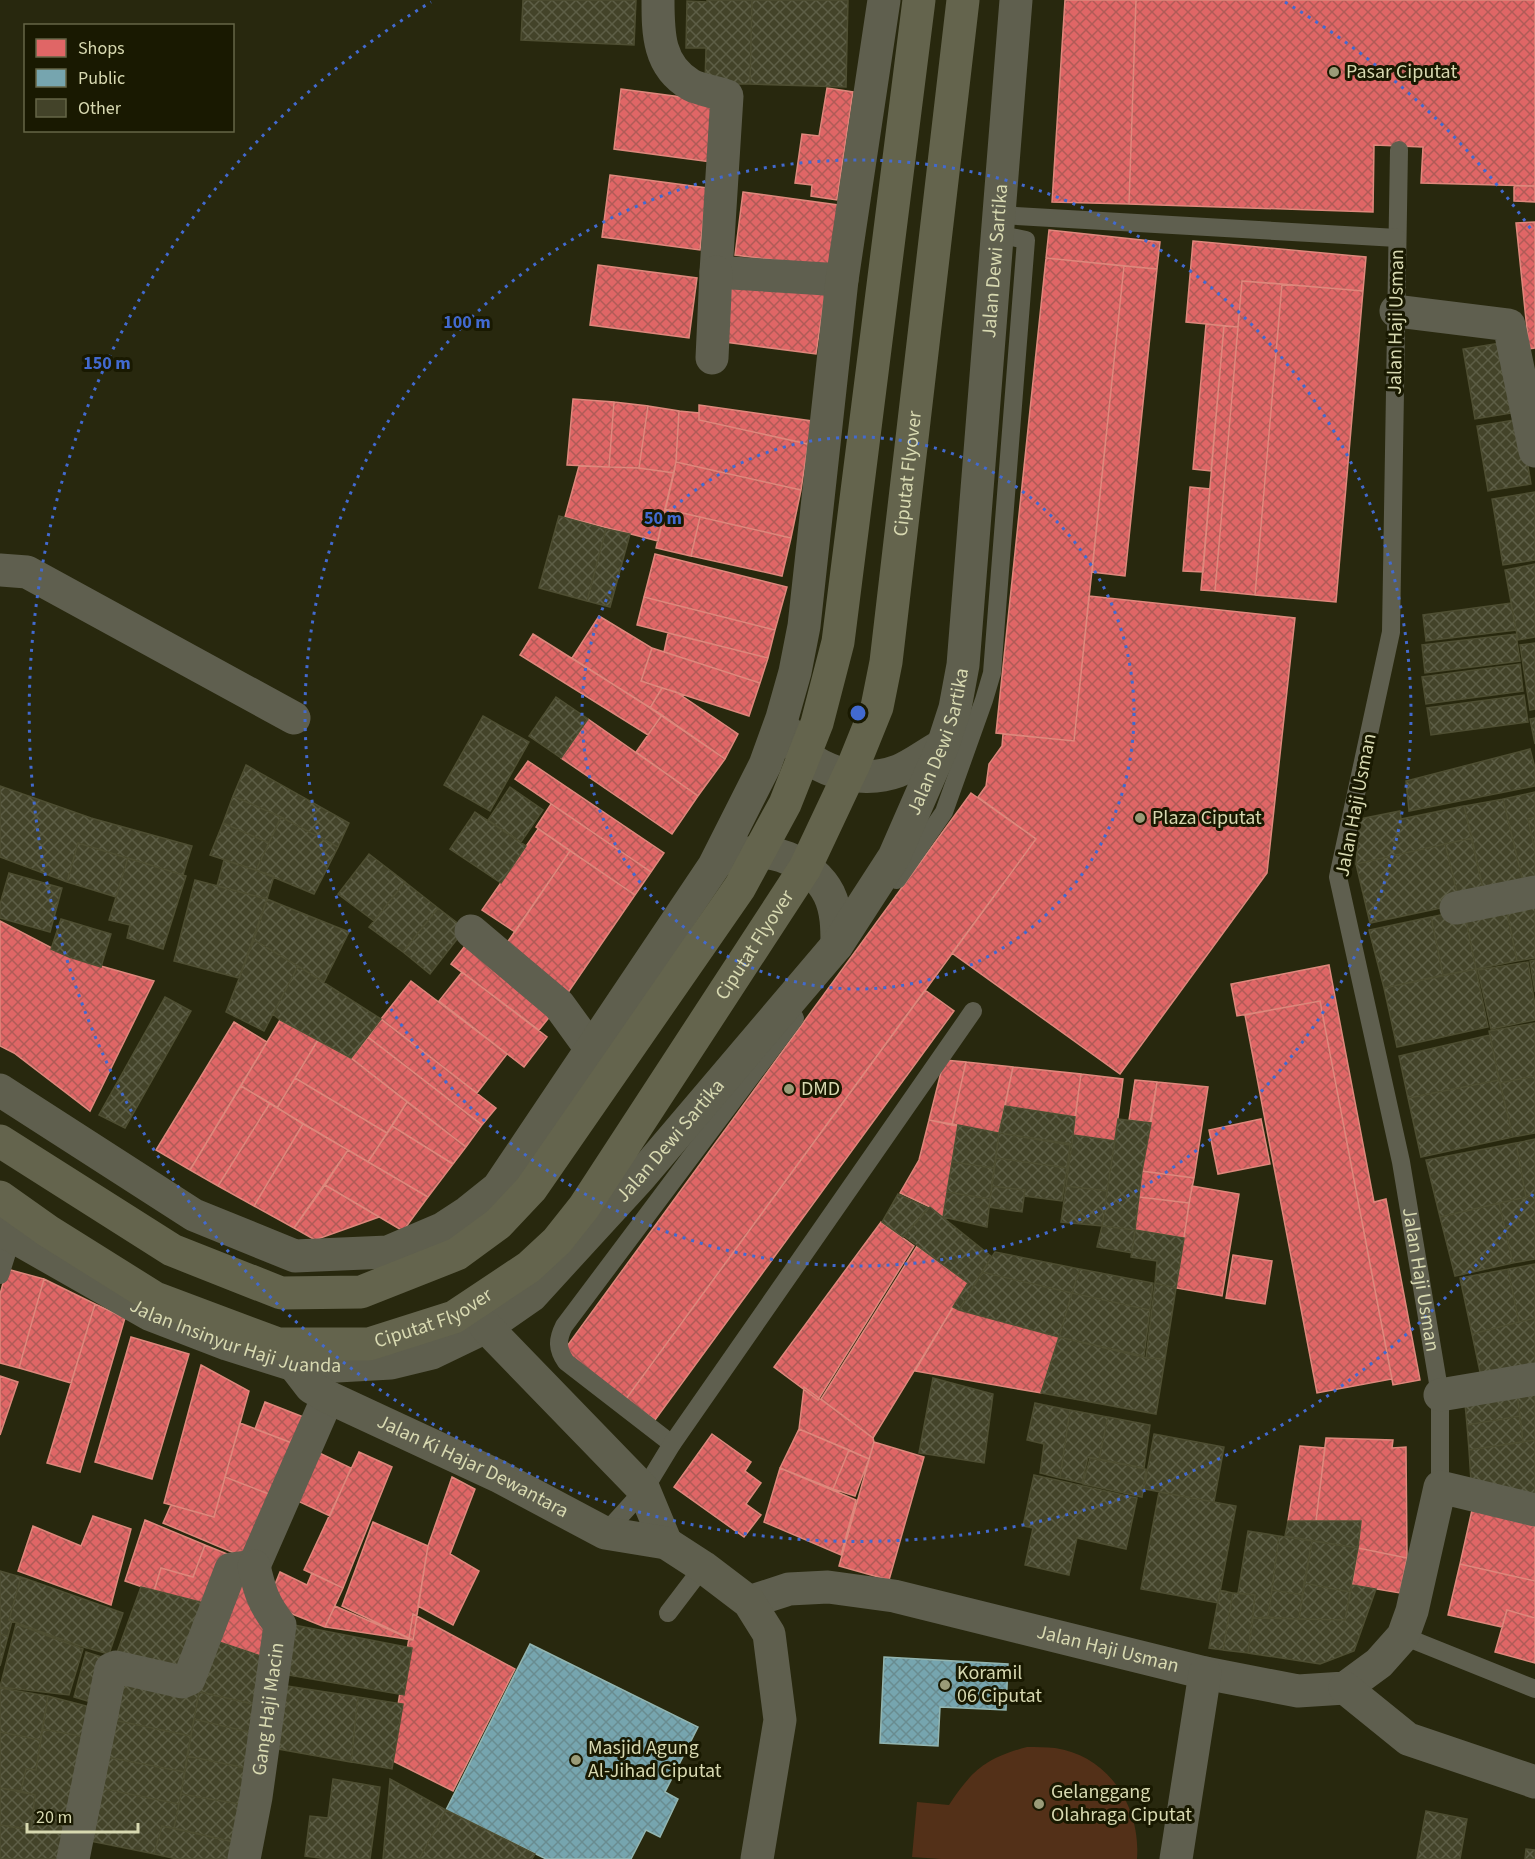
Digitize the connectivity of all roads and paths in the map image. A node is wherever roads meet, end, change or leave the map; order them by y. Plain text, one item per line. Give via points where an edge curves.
1 (658, 0) edge
2 (884, 0) edge
3 (919, 0) edge
4 (963, 0) edge
5 (1016, 0) edge
6 (1399, 150) dead end
7 (1007, 230) junction
8 (1397, 238) junction
9 (716, 272) junction
10 (842, 280) junction
11 (1396, 311) junction
12 (712, 358) dead end
13 (1535, 451) edge
14 (0, 570) edge
15 (963, 665) junction
16 (984, 700) junction
17 (294, 718) dead end
18 (782, 718) junction
19 (943, 745) junction
20 (714, 866) junction
21 (1535, 892) edge
22 (1456, 908) dead end
23 (471, 931) dead end
24 (837, 945) junction
25 (973, 1011) dead end
26 (591, 1048) junction
27 (0, 1090) edge
28 (0, 1141) edge
29 (0, 1197) edge
30 (6, 1233) edge
31 (0, 1275) edge
32 (486, 1327) junction
33 (294, 1365) junction
34 (1535, 1379) edge
35 (1440, 1395) junction
36 (328, 1397) junction
37 (672, 1444) junction
38 (1440, 1487) junction
39 (644, 1490) junction
40 (1535, 1510) edge
41 (605, 1533) junction
42 (666, 1543) junction
43 (254, 1566) junction
44 (703, 1567) junction
45 (749, 1602) junction
46 (668, 1613) dead end
47 (1403, 1636) junction
48 (1205, 1673) junction
49 (1345, 1688) junction
50 (1535, 1689) edge
51 (1535, 1782) edge
52 (73, 1859) edge
53 (244, 1859) edge
54 (757, 1859) edge
55 (1176, 1859) edge

1 - 9 street via 658,38 666,59 691,85 727,96
2 - 10 main road
3 - 28 highway, bridge via 838,642 817,723 785,804 740,887 531,1189 498,1224 457,1254 361,1292 281,1293 172,1250
4 - 29 highway, Ciputat Flyover, bridge via 886,662 877,707 805,868 577,1216 529,1267 454,1317 369,1344 278,1344 155,1298
5 - 7 main road, Jalan Dewi Sartika
6 - 8 lane, Jalan Haji Usman
7 - 8 lane
7 - 15 main road, Jalan Dewi Sartika
7 - 16 lane via 992,673
8 - 11 lane, Jalan Haji Usman
9 - 10 street
9 - 12 street
10 - 18 main road via 804,626
11 - 13 street via 1509,324
11 - 35 lane, Jalan Haji Usman via 1391,632 1338,877 1401,1162
14 - 17 street via 27,572
15 - 16 lane
15 - 19 main road, Jalan Dewi Sartika
16 - 37 lane via 944,812 880,905 560,1334 558,1349 566,1362
18 - 19 main road via 791,737 812,759 839,773 860,777 900,770
18 - 20 main road via 765,765
19 - 24 main road, Jalan Dewi Sartika via 894,858
20 - 24 main road via 738,855 765,852 790,859 813,873 829,894 837,919
20 - 26 main road
21 - 22 street
23 - 26 street via 559,1005
24 - 32 main road, Jalan Dewi Sartika via 640,1177 531,1296
25 - 37 lane
26 - 27 main road via 498,1188 442,1229 388,1252 295,1256 194,1215
30 - 31 lane
30 - 33 main road, Jalan Insinyur Haji Juanda via 149,1314
32 - 33 main road, Jalan Insinyur Haji Juanda via 432,1353 391,1363
32 - 39 main road
33 - 36 main road, Jalan Ki Hajar Dewantara via 311,1387
34 - 35 street
35 - 38 lane, Jalan Haji Usman
36 - 41 main road, Jalan Ki Hajar Dewantara via 498,1476
36 - 43 street
37 - 39 lane
38 - 40 street
38 - 47 street, Jalan Haji Usman
39 - 41 lane
39 - 42 main road
41 - 42 main road, Jalan Ki Hajar Dewantara
42 - 44 main road, Jalan Ki Hajar Dewantara
43 - 52 street via 231,1569 189,1679 182,1682 116,1666 111,1669
43 - 53 street, Gang Haji Macin via 261,1596 280,1625
44 - 45 main road, Jalan Ki Hajar Dewantara
44 - 46 lane
45 - 48 street, Jalan Haji Usman via 789,1589 828,1587 894,1596
45 - 54 main road, Jalan Ki Hajar Dewantara via 769,1635 780,1720
47 - 49 street, Jalan Haji Usman via 1378,1664
47 - 50 lane
48 - 49 street, Jalan Haji Usman via 1298,1691
48 - 55 street
49 - 51 street via 1408,1739

